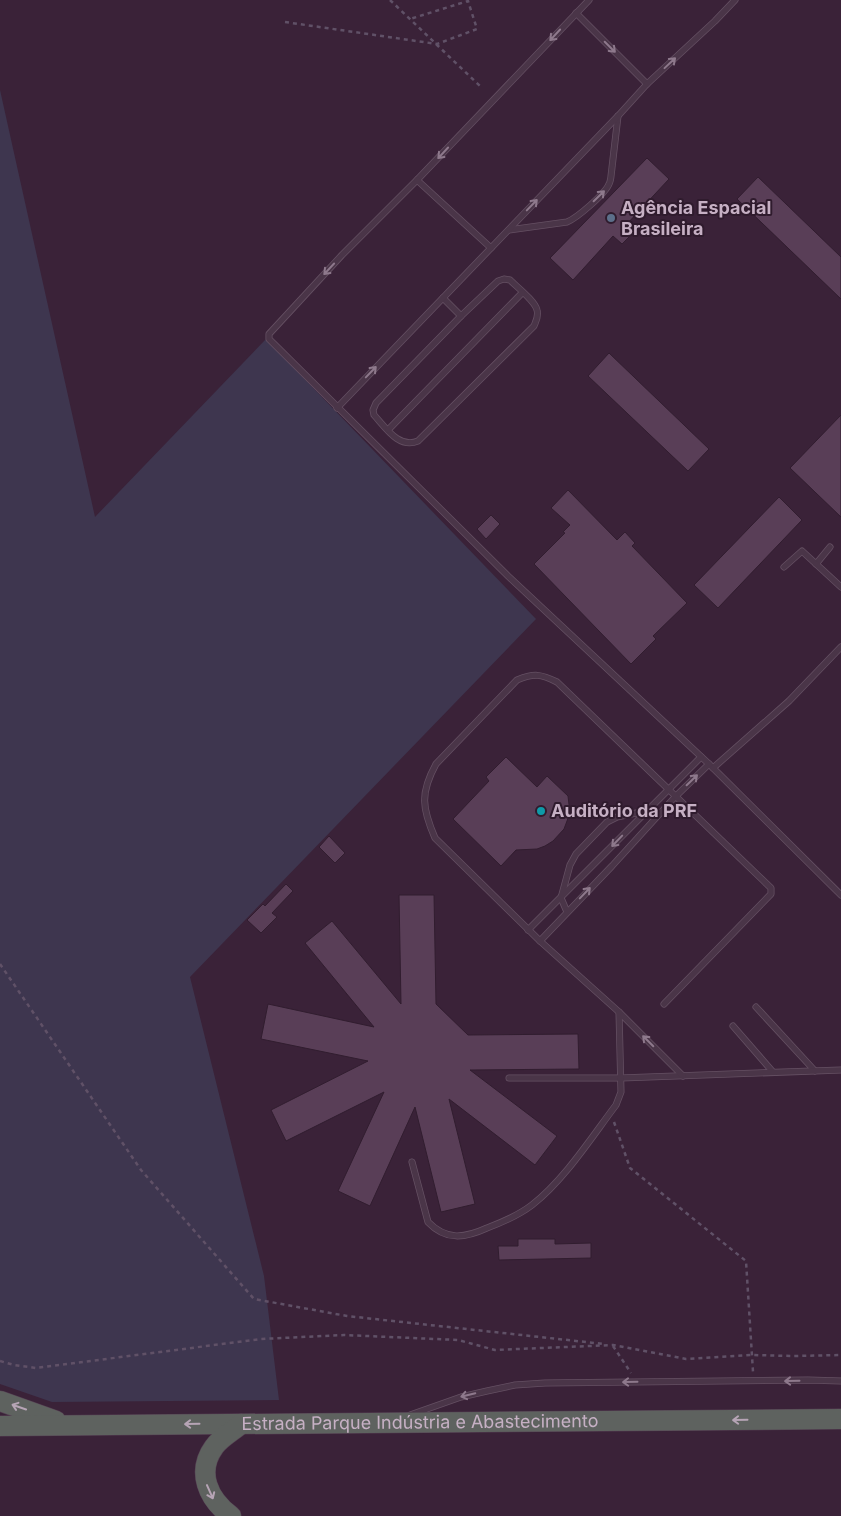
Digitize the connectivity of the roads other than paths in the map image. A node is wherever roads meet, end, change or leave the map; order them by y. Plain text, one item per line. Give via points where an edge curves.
1 (589, 0) edge
2 (735, 0) edge
3 (576, 13) junction
4 (647, 84) junction
5 (618, 116) junction
6 (417, 180) junction
7 (509, 230) junction
8 (491, 248) junction
9 (522, 293) junction
10 (443, 298) junction
11 (461, 316) junction
12 (338, 408) junction
13 (388, 430) junction
14 (830, 547) dead end
15 (816, 564) junction
16 (784, 567) dead end
17 (841, 587) edge
18 (841, 647) edge
19 (701, 757) junction
20 (711, 766) junction
21 (668, 789) junction
22 (675, 796) junction
23 (646, 810) junction
24 (841, 895) edge
25 (561, 898) junction
26 (567, 912) junction
27 (528, 930) junction
28 (540, 941) junction
29 (664, 1004) dead end
30 (756, 1007) dead end
31 (619, 1012) junction
32 (733, 1026) dead end
33 (841, 1070) edge
34 (815, 1071) junction
35 (773, 1072) junction
36 (683, 1076) junction
37 (509, 1078) dead end
38 (621, 1078) junction
39 (412, 1162) dead end
40 (841, 1381) edge
41 (0, 1401) edge
42 (841, 1419) edge
43 (386, 1423) junction
44 (241, 1424) junction
45 (0, 1426) edge
46 (70, 1426) junction
47 (230, 1516) edge

1 - 3 lane
4 -> 2 lane
3 -> 4 lane
3 -> 6 lane
4 - 5 lane
7 -> 5 lane
7 -> 5 lane via 567,222 605,191 610,184
6 - 8 lane
6 -> 12 lane via 269,334 270,341
7 - 8 lane
8 - 10 lane
9 - 11 lane via 510,280 498,281
9 - 13 lane
9 - 13 lane via 538,312 534,326 418,441 405,443
10 - 11 lane
12 -> 10 lane
11 - 13 lane via 376,404 374,415
12 - 19 lane via 508,576
14 - 15 lane
15 - 16 lane via 802,551
15 - 17 lane
18 - 20 lane via 789,701
19 - 20 lane
19 - 21 lane
22 -> 20 lane
20 - 24 lane
21 - 22 lane
21 - 23 lane
21 - 27 lane via 558,682 544,675 529,675 517,680 436,764 427,780 424,798 427,821 435,838
26 -> 22 lane
22 - 29 lane via 768,885 771,894
23 -> 25 lane
23 - 25 lane via 607,822 576,854
25 - 26 lane
25 - 27 lane
26 - 28 lane
27 - 28 lane
28 - 31 lane
30 - 34 lane
36 -> 31 lane
31 - 38 lane
32 - 35 lane
33 - 34 lane
34 - 35 lane
35 - 36 lane
36 - 38 lane
37 - 38 lane
38 - 39 lane via 621,1092 616,1105 564,1174 532,1205 479,1231 461,1236 448,1235 428,1222
40 -> 43 lane via 545,1383 461,1397
46 -> 41 highway
42 -> 43 highway, Estrada Parque Indústria e Abastecimento
43 - 44 highway, Estrada Parque Indústria e Abastecimento
44 -> 46 highway, Estrada Parque Indústria e Abastecimento
44 -> 47 highway via 215,1446 206,1461 205,1480 212,1497
45 - 46 highway, Estrada Parque Indústria e Abastecimento

